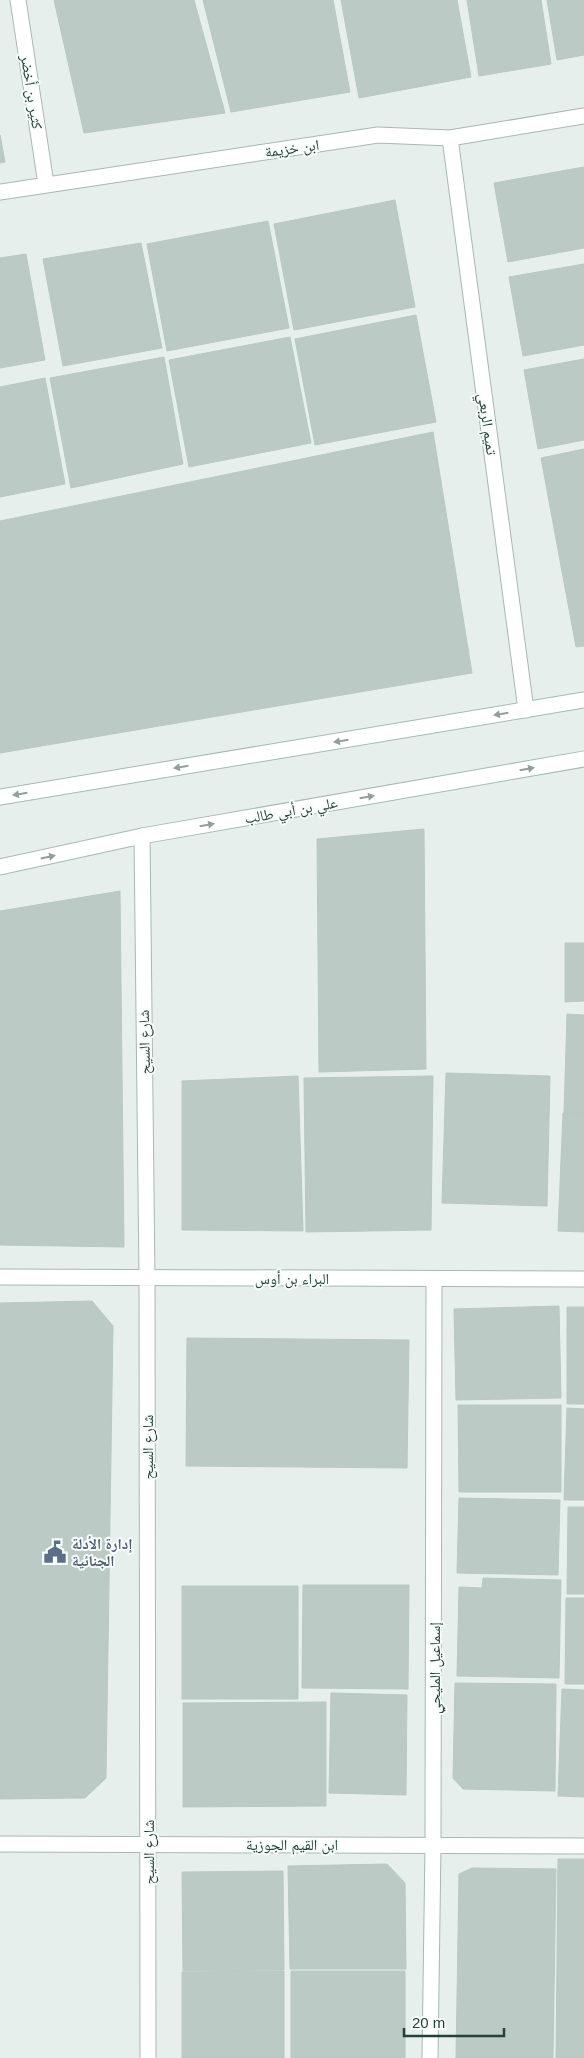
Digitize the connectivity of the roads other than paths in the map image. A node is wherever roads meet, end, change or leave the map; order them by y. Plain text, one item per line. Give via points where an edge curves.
1 (18, 0) edge
2 (584, 116) edge
3 (450, 138) junction
4 (46, 184) junction
5 (0, 192) edge
6 (584, 700) edge
7 (526, 710) junction
8 (584, 759) edge
9 (0, 797) edge
10 (142, 836) junction
11 (0, 867) edge
12 (0, 1277) edge
13 (147, 1278) junction
14 (434, 1278) junction
15 (584, 1279) edge
16 (0, 1844) edge
17 (148, 1844) junction
18 (433, 1845) junction
19 (584, 1846) edge
20 (148, 2058) edge
21 (430, 2058) edge

1 - 4 street, كثير بن أخضر
2 - 3 street, ابن خزيمة
3 - 4 street, ابن خزيمة via 378,135
3 - 7 street, تميم الربعي
4 - 5 street, ابن خزيمة
6 - 7 street
7 -> 9 street
10 -> 8 street, علي بن أبي طالب
11 -> 10 street, علي بن أبي طالب
10 - 13 street, شارع السيح
12 - 13 street, البراء بن أوس
13 - 14 street, البراء بن أوس
13 - 17 street, شارع السيح
14 - 15 street, البراء بن أوس
14 - 18 street, إسماعيل المليحي
16 - 17 street, ابن القيم الجوزية
17 - 18 street, ابن القيم الجوزية
17 - 20 street, شارع السيح
18 - 19 street, ابن القيم الجوزية
18 - 21 street, إسماعيل المليحي

